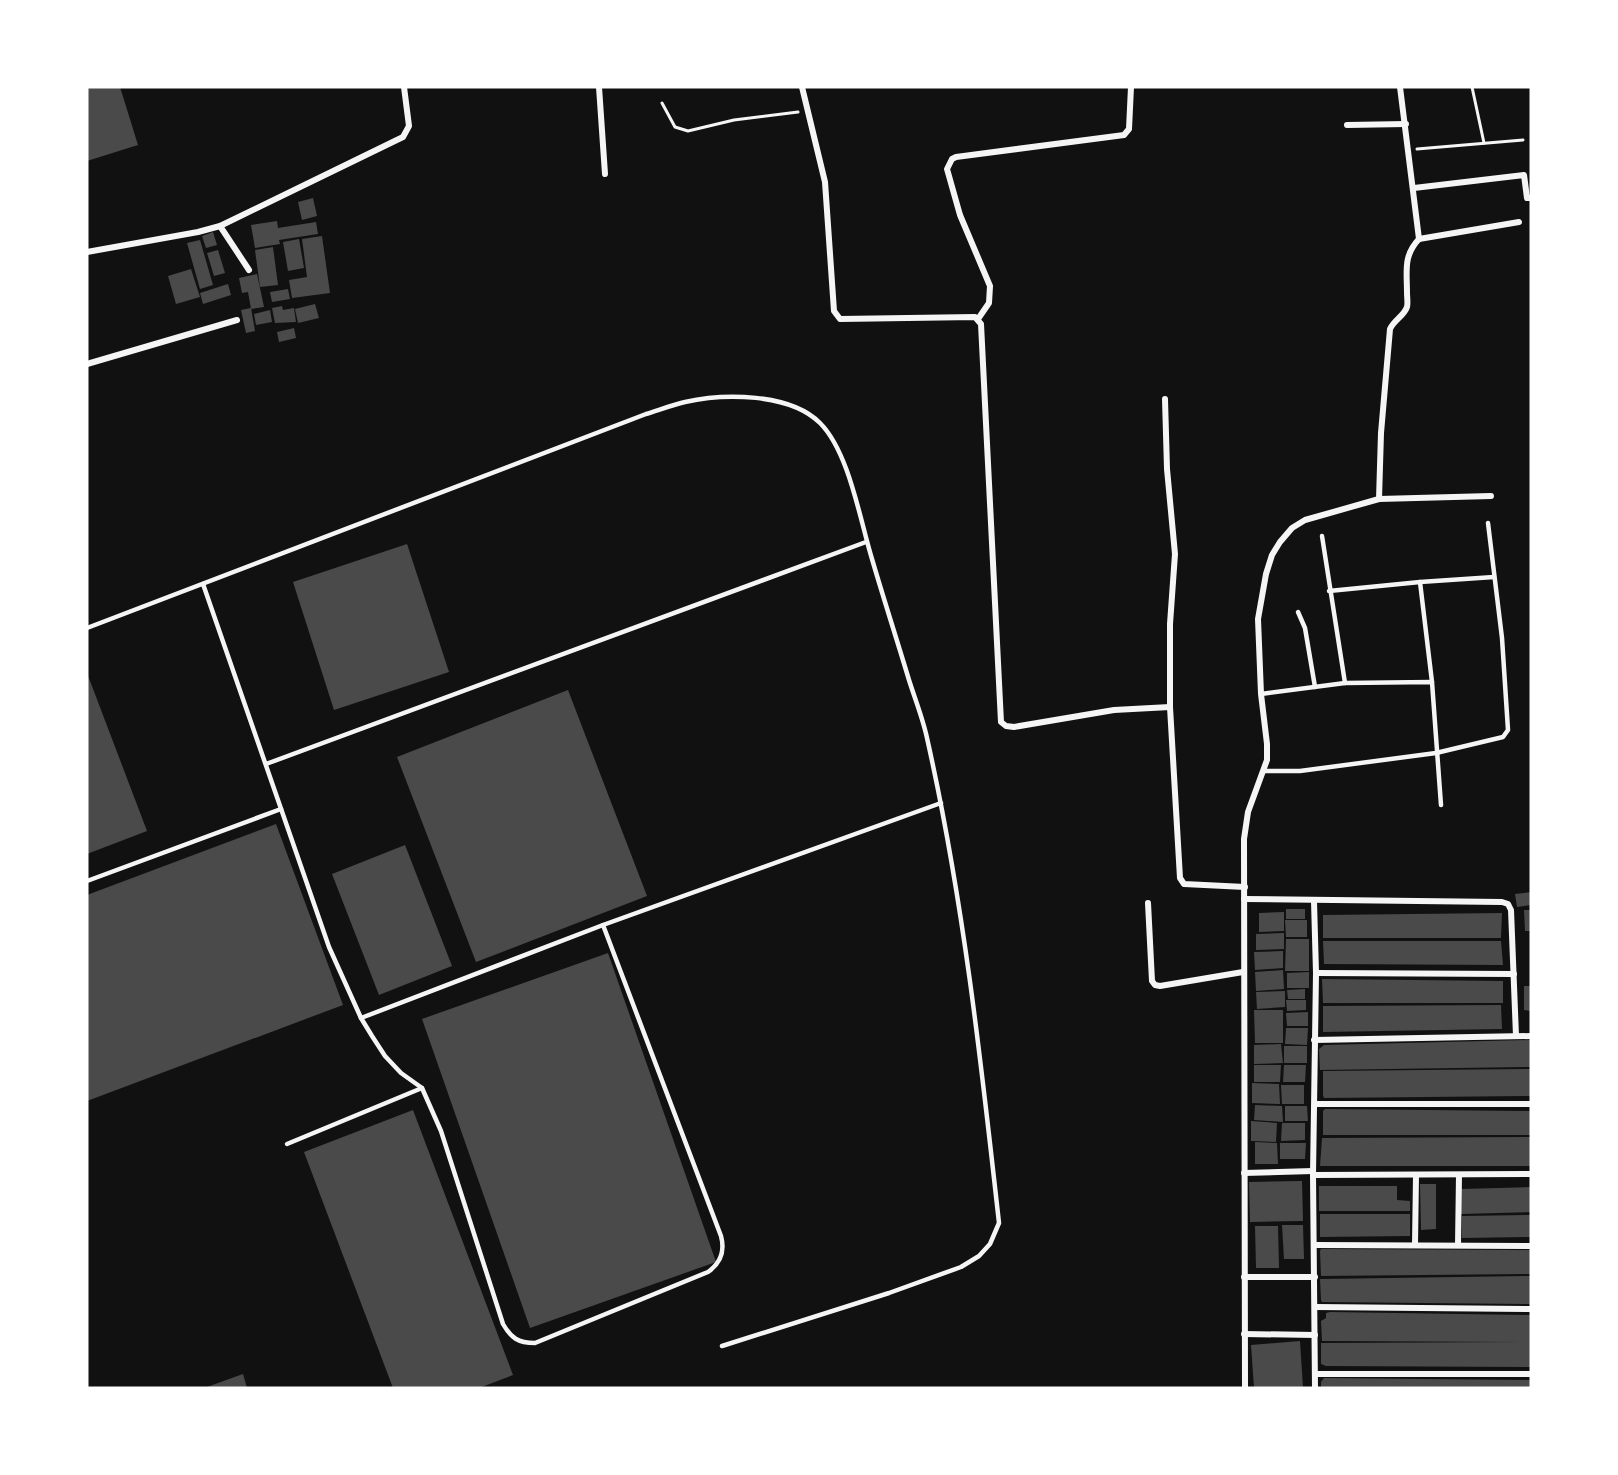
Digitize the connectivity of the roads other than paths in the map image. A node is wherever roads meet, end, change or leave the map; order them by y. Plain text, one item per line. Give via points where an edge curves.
1 (404, 87) edge
2 (599, 87) edge
3 (802, 87) edge
4 (1131, 87) edge
5 (1400, 87) edge
6 (1406, 124) junction
7 (1347, 125) dead end
8 (605, 174) dead end
9 (1414, 188) junction
10 (1531, 198) edge
11 (1519, 222) dead end
12 (220, 226) junction
13 (1419, 239) junction
14 (87, 252) edge
15 (249, 270) dead end
16 (978, 319) junction
17 (237, 320) dead end
18 (87, 363) edge
19 (1164, 399) dead end
20 (1491, 496) dead end
21 (1379, 500) junction
22 (1488, 524) dead end
23 (1322, 536) dead end
24 (866, 542) junction
25 (1494, 577) junction
26 (1420, 582) junction
27 (203, 584) junction
28 (1329, 591) junction
29 (1298, 612) dead end
30 (87, 628) edge
31 (1432, 682) junction
32 (1344, 683) junction
33 (1315, 687) junction
34 (1261, 694) junction
35 (1170, 707) junction
36 (1436, 753) junction
37 (266, 764) junction
38 (1264, 771) junction
39 (941, 803) junction
40 (1441, 805) dead end
41 (281, 808) junction
42 (87, 881) edge
43 (1245, 887) junction
44 (1244, 899) junction
45 (1314, 901) junction
46 (1148, 903) dead end
47 (603, 925) junction
48 (1243, 972) junction
49 (1316, 973) junction
50 (1514, 974) junction
51 (361, 1018) junction
52 (1515, 1036) junction
53 (1531, 1036) edge
54 (1314, 1040) junction
55 (422, 1088) junction
56 (1315, 1104) junction
57 (1531, 1104) edge
58 (287, 1144) dead end
59 (1244, 1173) junction
60 (1313, 1173) junction
61 (1531, 1174) edge
62 (1416, 1175) junction
63 (1459, 1175) junction
64 (1314, 1245) junction
65 (1415, 1245) junction
66 (1458, 1245) junction
67 (1531, 1246) edge
68 (1244, 1277) junction
69 (1315, 1277) junction
70 (1315, 1307) junction
71 (1531, 1309) edge
72 (1244, 1334) junction
73 (1315, 1335) junction
74 (722, 1346) dead end
75 (1315, 1374) junction
76 (1531, 1374) edge
77 (1245, 1388) edge
78 (1315, 1388) edge

1 - 12 street via 409,126 403,137
2 - 8 street
3 - 16 street via 825,182 836,316
4 - 16 street via 1129,129 1124,135 952,159 947,169 960,215 990,286 989,303
5 - 6 street
6 - 7 street
6 - 9 street
9 - 10 street via 1524,175 1527,198
9 - 13 street
11 - 13 street
12 - 14 street
12 - 15 street
13 - 21 street via 1407,260 1407,306 1390,329
16 - 35 street via 1001,722 1014,727 1114,710
17 - 18 street
19 - 35 street via 1175,554
20 - 21 street
21 - 34 street via 1305,520 1292,528 1272,555 1258,619
22 - 25 lane
23 - 28 lane
24 - 27 lane via 838,449 820,423 790,404 728,398 686,402 646,414
24 - 37 lane
24 - 39 lane via 926,735
25 - 26 lane
25 - 36 lane via 1508,730 1503,737
26 - 28 lane
26 - 31 lane
27 - 30 lane
27 - 37 lane
28 - 32 lane
29 - 33 lane via 1305,628
31 - 32 lane
31 - 36 lane
32 - 33 lane
33 - 34 lane
34 - 38 street via 1267,744
35 - 43 street via 1181,882
36 - 38 lane via 1300,771
36 - 40 lane
37 - 41 lane
38 - 43 street via 1245,823
39 - 47 lane
39 - 74 lane via 964,935 999,1223 990,1244 961,1267
41 - 42 lane
41 - 51 lane via 329,947
43 - 44 street
44 - 45 street
44 - 48 street
45 - 49 street
45 - 50 street via 1508,904
46 - 48 street via 1155,985
47 - 51 lane
47 - 55 lane via 722,1236 723,1249 716,1266 535,1342 516,1340 503,1324 441,1131
48 - 59 street
49 - 50 street
49 - 54 street
50 - 52 street
51 - 55 lane via 385,1056
52 - 53 street
52 - 54 street
54 - 56 street
55 - 58 lane
56 - 57 street
56 - 60 street
59 - 60 street
59 - 68 street
60 - 62 street
60 - 64 street
61 - 63 street
62 - 63 street
62 - 65 street
63 - 66 street
64 - 65 street
64 - 69 street
65 - 66 street
66 - 67 street
68 - 69 street
68 - 72 street
69 - 70 street
70 - 71 street
70 - 73 street
72 - 73 street
72 - 77 street
73 - 75 street
75 - 76 street
75 - 78 street

